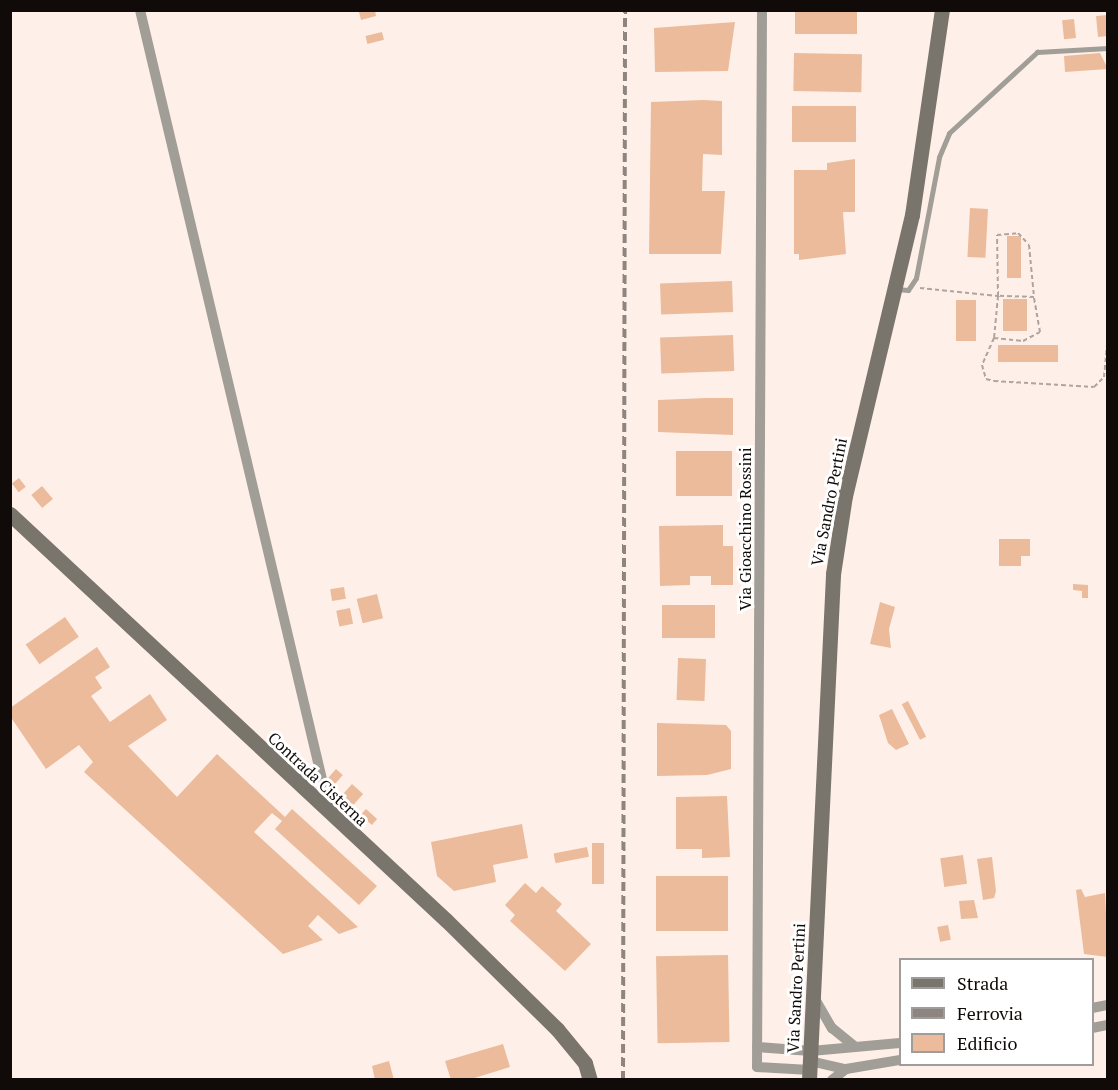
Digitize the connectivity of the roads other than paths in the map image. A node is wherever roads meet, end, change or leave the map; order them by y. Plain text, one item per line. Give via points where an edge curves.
1 (140, 10) edge
2 (762, 10) edge
3 (942, 10) edge
4 (1107, 48) edge
5 (904, 288) junction
6 (10, 514) edge
7 (331, 816) junction
8 (814, 996) junction
9 (899, 1043) edge
10 (854, 1046) junction
11 (757, 1047) junction
12 (899, 1060) edge
13 (810, 1066) edge
14 (846, 1069) junction
15 (590, 1080) edge
16 (832, 1080) edge

1 - 7 street
2 - 11 street, Via Gioacchino Rossini
3 - 5 main road, Via Sandro Pertini
4 - 5 lane via 1037,52 949,133
5 - 8 main road, Via Sandro Pertini via 845,496 833,574
6 - 7 main road, Contrada Cisterna
7 - 15 main road, Contrada Cisterna via 557,1029 585,1063
8 - 10 street via 832,1028
8 - 13 main road, Via Sandro Pertini
9 - 10 street
10 - 13 street
11 - 13 street
11 - 13 street, Via Gioacchino Rossini via 757,1067
12 - 14 street
13 - 14 street
14 - 16 street

